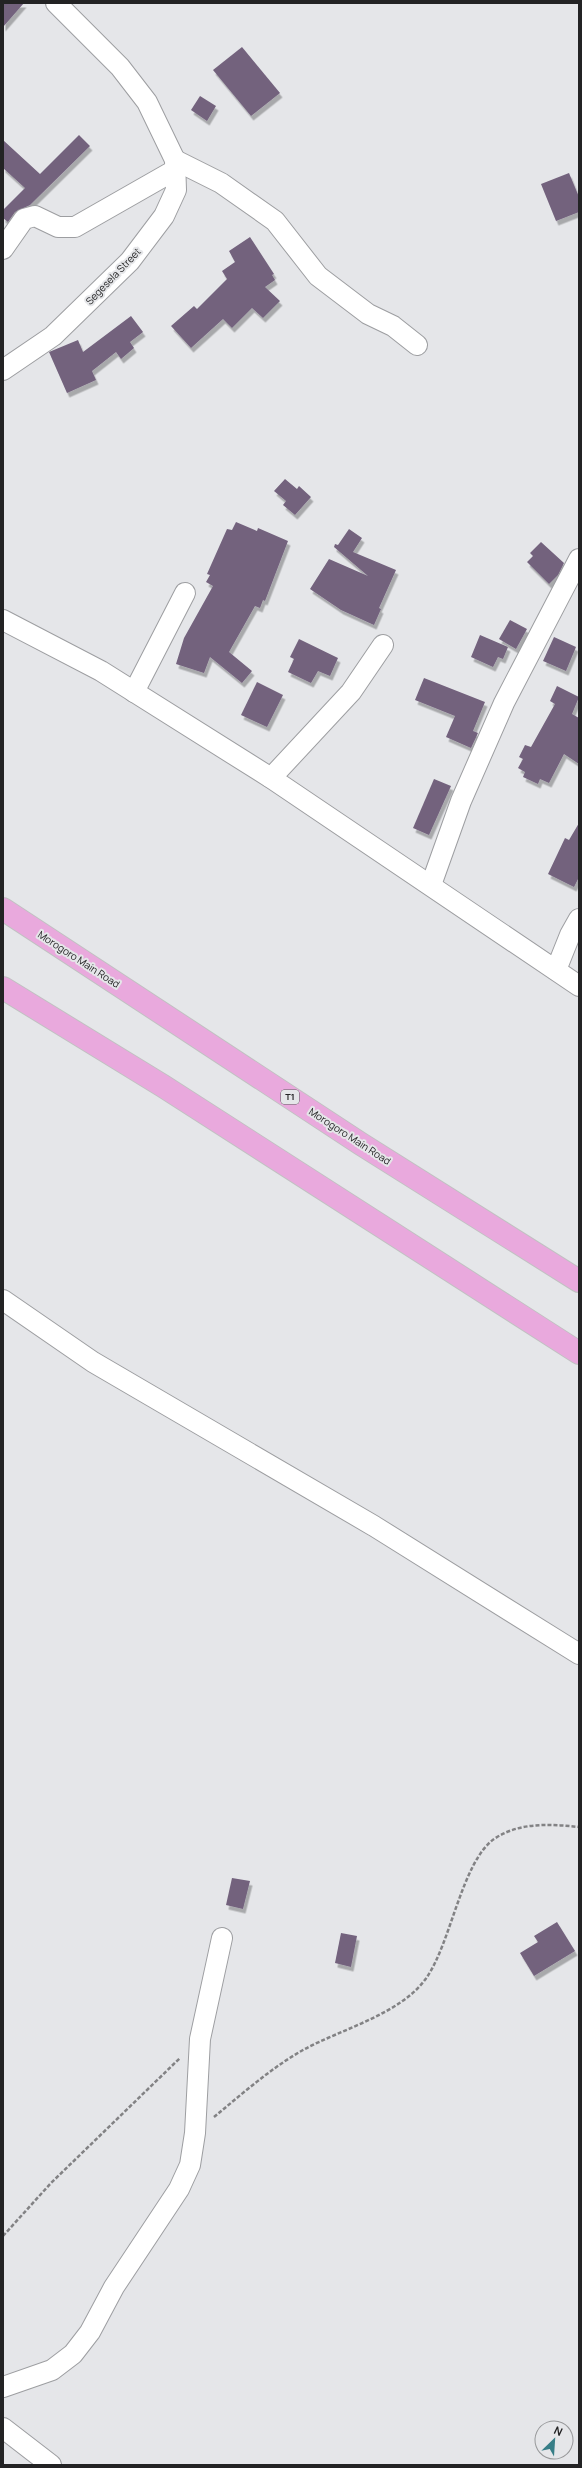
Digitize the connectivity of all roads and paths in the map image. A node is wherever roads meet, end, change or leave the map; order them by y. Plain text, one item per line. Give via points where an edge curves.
1 (56, 3) edge
2 (175, 165) junction
3 (3, 249) edge
4 (418, 345) dead end
5 (3, 370) edge
6 (579, 559) edge
7 (185, 593) dead end
8 (3, 620) edge
9 (383, 645) dead end
10 (134, 692) junction
11 (271, 778) junction
12 (431, 885) junction
13 (3, 909) edge
14 (579, 920) edge
15 (556, 970) junction
16 (579, 986) edge
17 (3, 988) edge
18 (579, 1281) edge
19 (3, 1300) edge
20 (579, 1353) edge
21 (579, 1654) edge
22 (579, 1826) edge
23 (222, 1938) dead end
24 (200, 2039) junction
25 (195, 2133) junction
26 (3, 2236) edge
27 (3, 2387) edge
28 (3, 2428) edge
29 (51, 2465) edge

1 - 2 street, Segesela Street via 120,67 147,102
2 - 3 street via 75,227 58,227 35,216 24,219
2 - 4 street via 221,183 275,221 318,276 368,314 393,326
2 - 5 street, Segesela Street via 176,190 164,216 130,261 53,336
6 - 12 street via 504,703 461,801
7 - 10 street
8 - 10 street via 101,671
9 - 11 street via 351,692
10 - 11 street
11 - 12 street
12 - 15 street
13 - 18 highway, Morogoro Main Road / T1 via 361,1144
14 - 15 street
15 - 16 street
17 - 20 highway via 163,1086
19 - 21 street via 93,1362 374,1526
22 - 25 path via 533,1825 494,1839 481,1851 437,1962 426,1978 391,2008 303,2050 261,2079
23 - 24 street
24 - 25 street
24 - 26 path via 51,2183
25 - 27 street via 190,2165 179,2189 114,2287 90,2332 73,2354 52,2370
28 - 29 street

